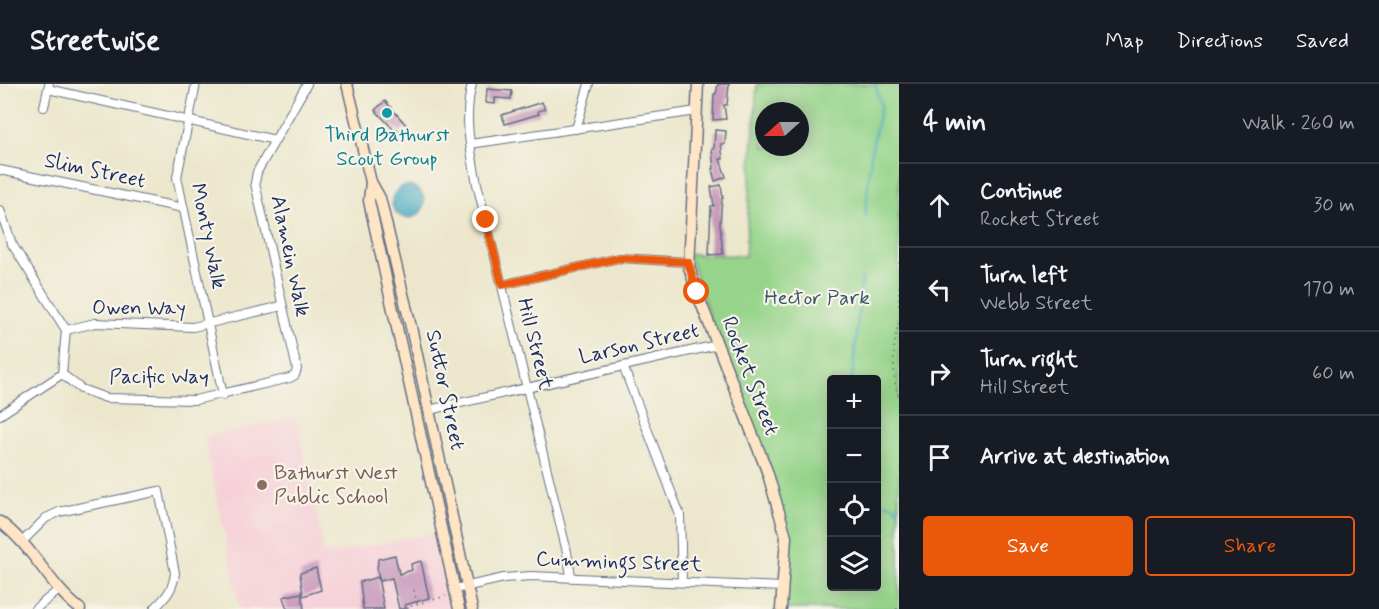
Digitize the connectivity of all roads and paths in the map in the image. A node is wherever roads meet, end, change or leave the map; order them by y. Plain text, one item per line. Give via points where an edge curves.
1 (196, 84) edge
2 (307, 84) edge
3 (347, 84) edge
4 (472, 84) edge
5 (589, 84) edge
6 (698, 84) edge
7 (48, 87) edge
8 (44, 107) dead end
9 (697, 111) junction
10 (188, 121) junction
11 (576, 129) junction
12 (275, 140) junction
13 (470, 144) junction
14 (0, 170) edge
15 (371, 182) junction
16 (183, 208) junction
17 (0, 210) edge
18 (688, 262) junction
19 (899, 262) edge
20 (502, 285) junction
21 (282, 306) junction
22 (899, 310) edge
23 (899, 323) edge
24 (208, 324) junction
25 (66, 330) junction
26 (717, 345) junction
27 (623, 366) junction
28 (62, 374) junction
29 (295, 375) joint
30 (527, 388) junction
31 (223, 395) junction
32 (899, 400) edge
33 (429, 410) junction
34 (0, 415) edge
35 (0, 522) edge
36 (23, 541) junction
37 (571, 576) junction
38 (682, 582) junction
39 (467, 586) junction
40 (783, 587) junction
41 (59, 590) junction
42 (414, 590) dead end
43 (452, 592) junction
44 (417, 604) junction
45 (35, 609) edge
46 (80, 609) edge
47 (154, 609) edge
48 (408, 609) edge
49 (459, 609) edge
50 (472, 609) edge
51 (781, 609) edge

1 - 10 street, Monty Walk
2 - 12 street, Alamein Walk
3 - 15 main road, Suttor Street
4 - 13 street, Hill Street via 467,125
5 - 11 street
6 - 9 main road, Rocket Street
7 - 8 street
7 - 10 street
9 - 11 street
9 - 18 main road, Rocket Street
10 - 12 street
10 - 16 street, Monty Walk via 177,177
11 - 13 street
12 - 21 street, Alamein Walk via 255,183
13 - 20 street, Hill Street
14 - 16 street, Slim Street
15 - 33 main road, Suttor Street via 380,198
15 - 43 main road, Suttor Street via 369,201
16 - 24 street, Monty Walk
17 - 25 street via 12,244
18 - 20 street via 619,258
18 - 26 main road, Rocket Street
19 - 22 path
20 - 30 street, Hill Street
21 - 24 street, Owen Way
21 - 29 street, Alamein Walk via 297,369
23 - 32 path via 894,339
24 - 25 street, Owen Way via 193,327 95,323
24 - 31 street, Monty Walk
25 - 28 street
26 - 27 street, Larson Street
26 - 40 main road, Rocket Street via 767,471 786,537
27 - 30 street, Larson Street
27 - 38 street via 680,515
28 - 31 street, Pacific Way via 81,389 106,398 195,400
28 - 34 street
29 - 31 street, Pacific Way
30 - 33 street, Larson Street
30 - 37 street, Hill Street
33 - 39 main road, Suttor Street
35 - 36 main road
36 - 41 main road
36 - 47 street via 46,518 59,512 159,491 175,573 174,586
37 - 38 street, Cummings Street
37 - 39 street, Cummings Street via 511,577
38 - 40 street, Cummings Street
39 - 43 street, Cummings Street
39 - 50 main road, Suttor Street
40 - 51 main road, Rocket Street
41 - 45 street
41 - 46 main road
42 - 44 path
43 - 44 path
43 - 49 main road, Suttor Street
44 - 48 path

